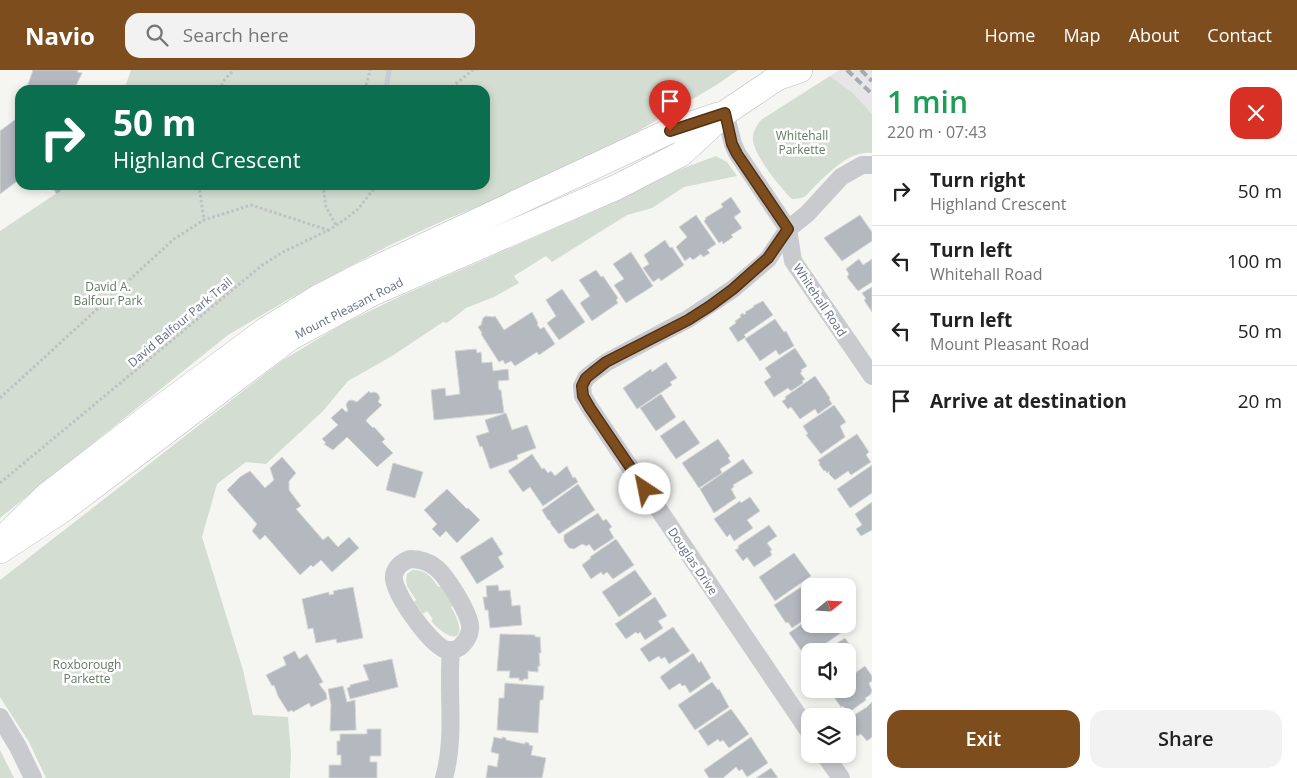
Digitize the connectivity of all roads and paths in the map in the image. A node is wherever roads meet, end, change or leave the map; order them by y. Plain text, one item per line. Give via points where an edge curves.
1 (234, 70) edge
2 (370, 70) edge
3 (473, 70) edge
4 (786, 73) edge
5 (222, 85) edge
6 (367, 85) edge
7 (454, 85) edge
8 (725, 113) junction
9 (867, 165) edge
10 (200, 190) edge
11 (324, 190) edge
12 (373, 190) edge
13 (204, 220) junction
14 (336, 225) junction
15 (788, 229) junction
16 (329, 230) junction
17 (872, 376) edge
18 (0, 398) edge
19 (0, 483) edge
20 (0, 541) edge
21 (0, 551) edge
22 (451, 650) junction
23 (0, 716) edge
24 (801, 720) edge
25 (830, 763) edge
26 (33, 778) edge
27 (444, 778) edge
28 (841, 778) edge

1 - 5 path
2 - 6 path
3 - 7 path
4 - 8 main road, Mount Pleasant Road
8 - 15 street, Whitehall Road via 737,154
8 - 20 main road, Mount Pleasant Road via 670,131 317,298 267,329 155,412 46,496
8 - 21 main road, Mount Pleasant Road via 682,154 617,187 373,293 290,338 61,511
9 - 15 street via 841,177 807,214
10 - 13 path
11 - 14 path via 326,207
12 - 14 path, David Balfour Park Trail via 358,209
13 - 16 path via 251,205
13 - 18 path via 174,239
14 - 16 path, David Balfour Park Trail
15 - 17 street, Whitehall Road via 793,260
15 - 24 street, Douglas Drive via 768,258 733,289 688,320 606,362 586,378 582,386 590,408
16 - 19 path, David Balfour Park Trail via 261,266
22 - 22 street via 460,648 469,632 470,624 464,610 436,568 416,559 402,562 394,575 401,596 436,644
22 - 27 street via 452,729
23 - 26 street
25 - 28 street

